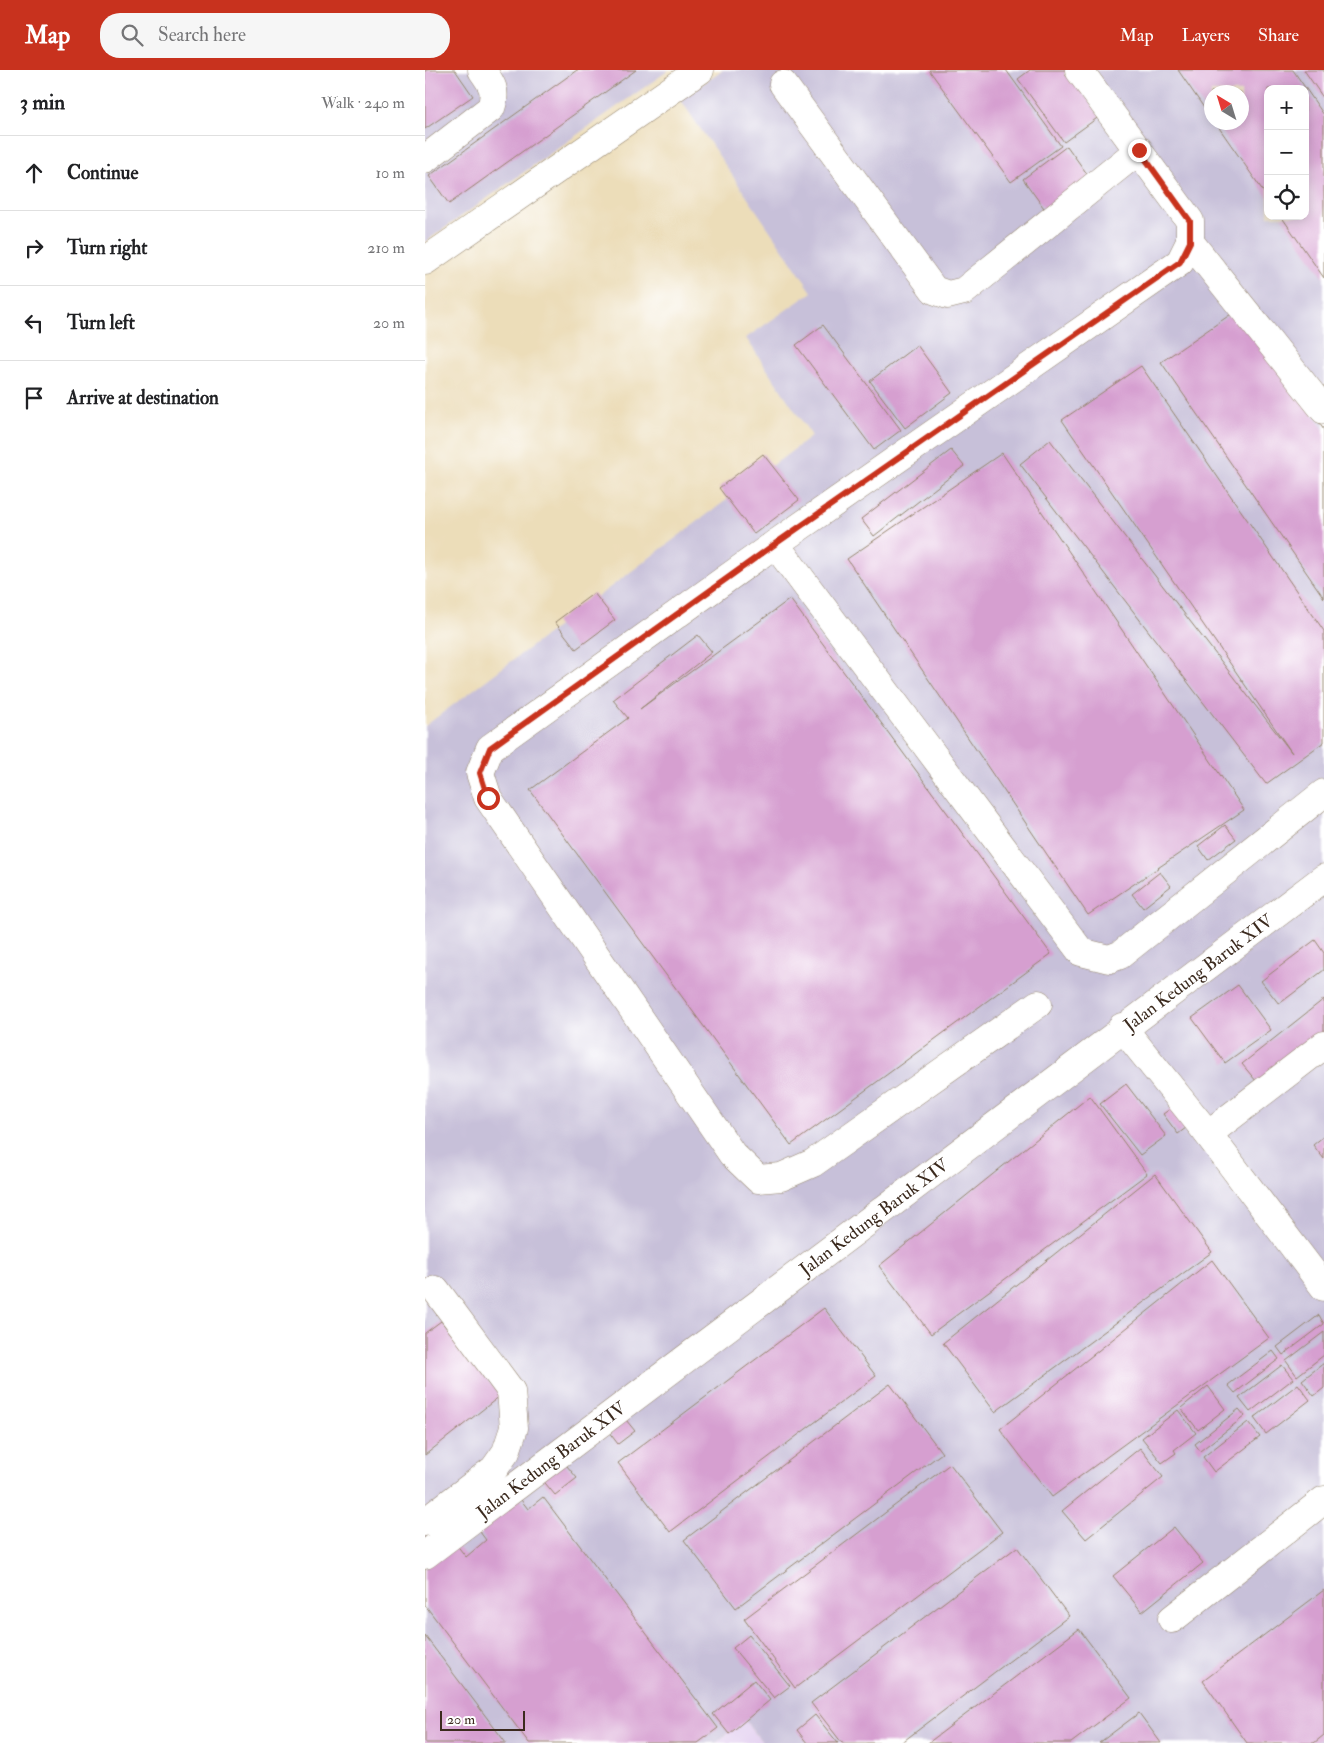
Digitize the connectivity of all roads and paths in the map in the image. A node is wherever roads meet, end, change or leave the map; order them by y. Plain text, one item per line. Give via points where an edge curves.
1 (482, 70) edge
2 (700, 70) edge
3 (1082, 71) edge
4 (783, 84) dead end
5 (1139, 150) junction
6 (425, 158) edge
7 (1190, 242) junction
8 (425, 261) edge
9 (1324, 410) edge
10 (775, 544) junction
11 (1324, 793) edge
12 (1324, 878) edge
13 (1038, 1004) dead end
14 (1122, 1027) junction
15 (1324, 1045) edge
16 (1208, 1134) junction
17 (1324, 1287) edge
18 (436, 1290) dead end
19 (1324, 1500) edge
20 (425, 1522) edge
21 (425, 1555) edge
22 (1172, 1619) dead end

1 - 6 lane via 491,82 495,96 491,108
2 - 8 lane
3 - 5 lane
4 - 5 lane via 934,290 948,295 964,292
5 - 7 lane via 1190,221
7 - 9 lane
7 - 10 lane via 1180,262
10 - 11 lane via 1081,952 1109,959 1120,955
10 - 13 lane via 490,748 480,773 488,798 732,1154 758,1180 781,1176 813,1164
12 - 14 lane, Jalan Kedung Baruk XIV
14 - 16 lane
14 - 21 lane, Jalan Kedung Baruk XIV
15 - 16 lane
16 - 17 lane
18 - 20 lane via 511,1391 514,1428 506,1452 494,1469
19 - 22 lane

